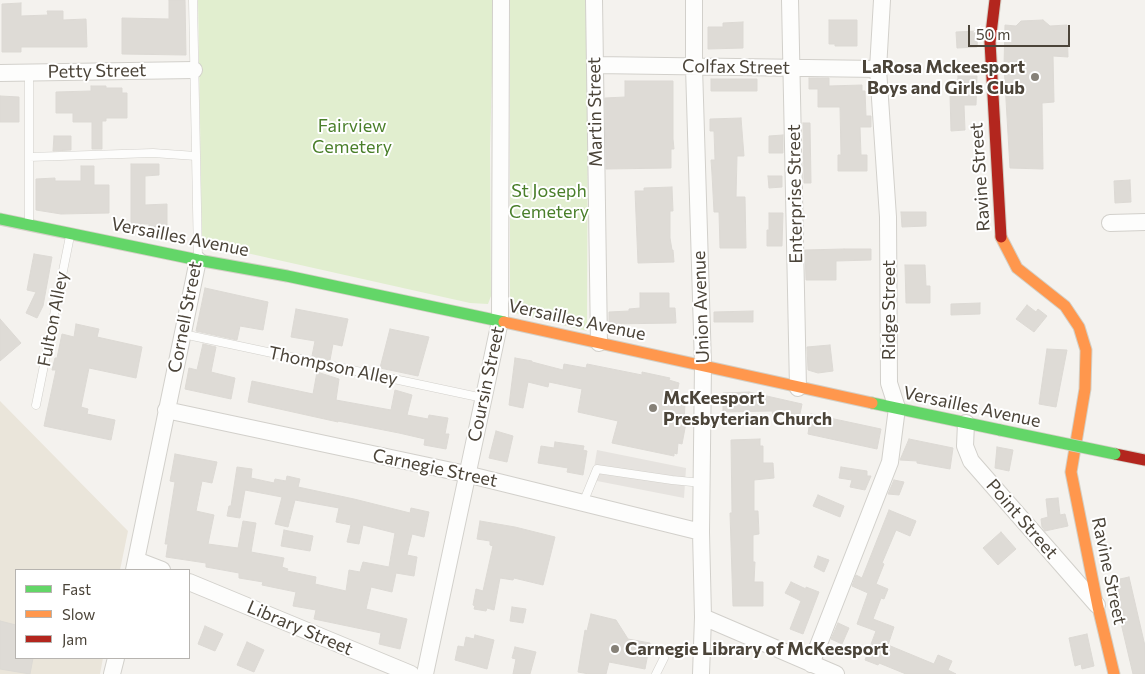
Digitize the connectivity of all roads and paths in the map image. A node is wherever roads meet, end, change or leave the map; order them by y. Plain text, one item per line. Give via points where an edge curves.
1 (193, 0) edge
2 (501, 0) edge
3 (594, 0) edge
4 (694, 0) edge
5 (790, 0) edge
6 (882, 0) edge
7 (995, 0) edge
8 (595, 65) junction
9 (694, 67) junction
10 (792, 68) junction
11 (878, 69) junction
12 (194, 70) junction
13 (0, 73) edge
14 (29, 73) junction
15 (196, 156) junction
16 (29, 157) junction
17 (0, 219) edge
18 (1145, 222) edge
19 (1110, 223) dead end
20 (29, 225) junction
21 (70, 234) junction
22 (198, 260) junction
23 (500, 321) junction
24 (183, 334) junction
25 (599, 343) junction
26 (703, 365) junction
27 (798, 388) junction
28 (483, 398) junction
29 (36, 405) dead end
30 (897, 408) junction
31 (166, 410) junction
32 (966, 423) junction
33 (1145, 460) edge
34 (466, 474) junction
35 (702, 483) junction
36 (584, 503) junction
37 (701, 532) junction
38 (135, 565) edge
39 (157, 569) edge
40 (190, 582) edge
41 (1098, 607) junction
42 (703, 617) junction
43 (664, 658) dead end
44 (116, 659) edge
45 (809, 669) edge
46 (112, 674) edge
47 (411, 674) edge
48 (425, 674) edge
49 (656, 674) edge
50 (701, 674) edge
51 (836, 674) edge
52 (1114, 674) edge

1 - 12 lane, Cornell Street
2 - 23 street, Coursin Street
3 - 8 street, Martin Street
4 - 9 street, Union Avenue
5 - 10 street, Enterprise Street
6 - 11 street, Ridge Street
7 - 41 street, Ravine Street via 990,42 1000,235 1017,268 1065,306 1080,327 1086,350 1085,389 1071,472
8 - 9 street, Colfax Street
8 - 25 street, Martin Street
9 - 10 street, Colfax Street
9 - 26 street, Union Avenue
10 - 11 street, Colfax Street
10 - 27 street, Enterprise Street
11 - 30 street, Ridge Street via 888,217 889,383
12 - 14 street, Petty Street
12 - 15 lane, Cornell Street
13 - 14 street, Petty Street
14 - 16 lane
15 - 16 lane via 153,153
15 - 22 lane, Cornell Street
16 - 20 lane
17 - 20 street, Versailles Avenue
18 - 19 street
20 - 21 street, Versailles Avenue
21 - 22 street, Versailles Avenue
21 - 29 lane, Fulton Alley
22 - 23 street, Versailles Avenue
22 - 24 street, Cornell Street
23 - 25 street, Versailles Avenue
23 - 28 street, Coursin Street
24 - 28 lane, Thompson Alley
24 - 31 street, Cornell Street
25 - 26 street, Versailles Avenue
26 - 27 street, Versailles Avenue
26 - 35 street, Union Avenue
27 - 30 street, Versailles Avenue
28 - 34 street, Coursin Street
30 - 32 street, Versailles Avenue
30 - 45 street, Ridge Street via 890,462
31 - 34 street, Carnegie Street
31 - 38 street, Cornell Street
32 - 33 street, Versailles Avenue, bridge
32 - 41 street, Point Street via 965,446 971,461
34 - 36 street, Carnegie Street
34 - 48 street, Coursin Street
35 - 36 lane via 597,468
35 - 37 street, Union Avenue
36 - 37 street, Carnegie Street
37 - 42 street, Union Avenue
38 - 39 street
40 - 47 street, Library Street
41 - 52 street, Ravine Street
42 - 45 street
42 - 50 street, Union Avenue
43 - 49 lane
44 - 46 street
45 - 51 street

